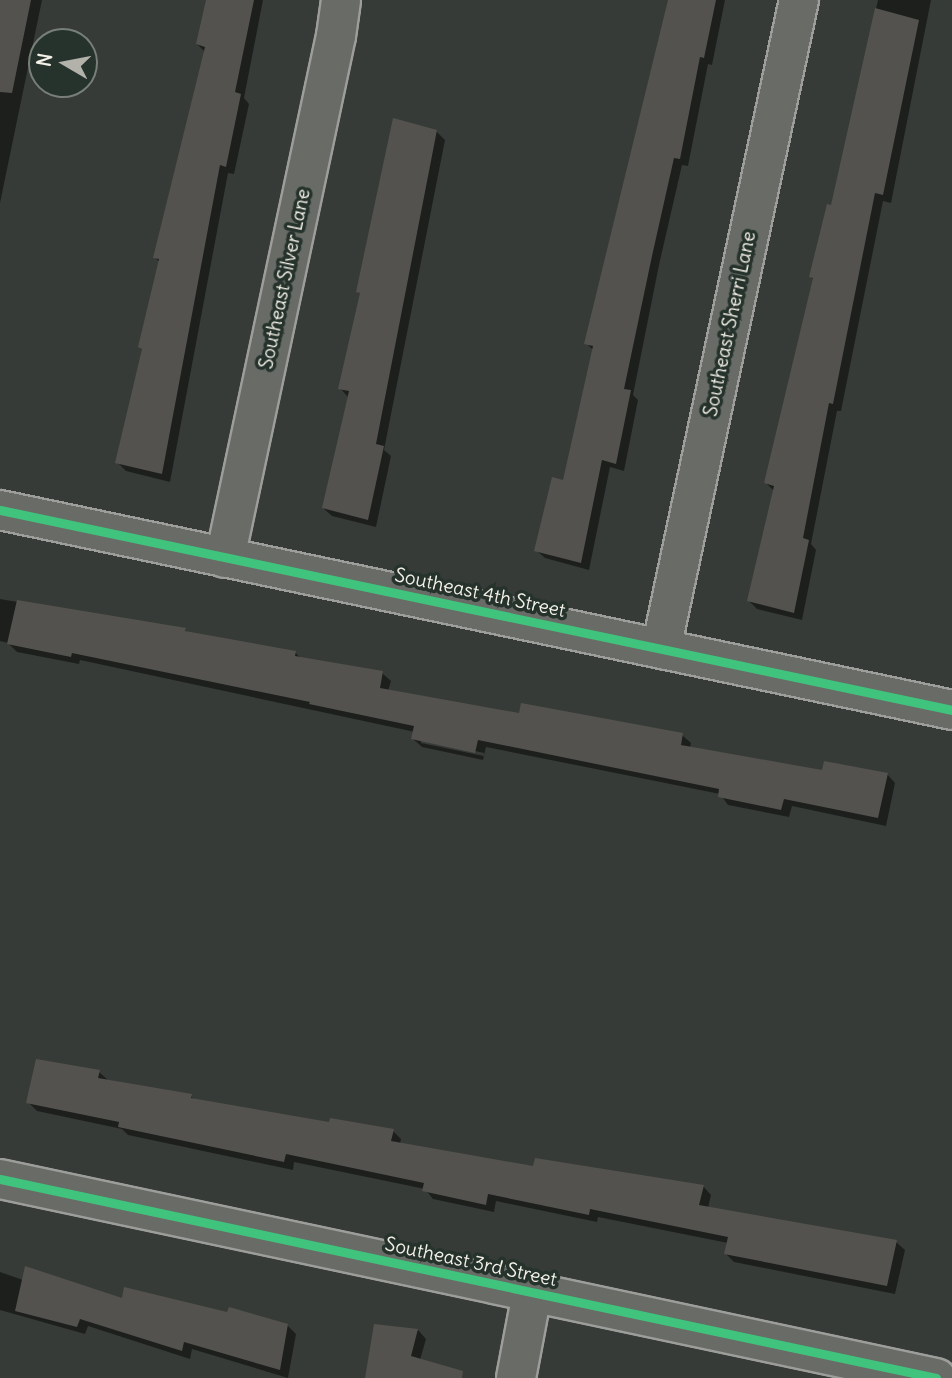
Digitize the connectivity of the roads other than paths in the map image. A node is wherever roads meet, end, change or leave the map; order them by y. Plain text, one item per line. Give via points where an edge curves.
1 (341, 0) edge
2 (799, 0) edge
3 (0, 510) edge
4 (225, 558) junction
5 (661, 649) junction
6 (952, 710) edge
7 (0, 1179) edge
8 (532, 1293) junction
9 (516, 1378) edge
10 (936, 1378) edge

1 - 4 street, Southeast Silver Lane
2 - 5 street, Southeast Sherri Lane
3 - 4 street, Southeast 4th Street
4 - 5 street, Southeast 4th Street
5 - 6 street, Southeast 4th Street
7 - 8 street, Southeast 3rd Street
8 - 9 street
8 - 10 street, Southeast 3rd Street

